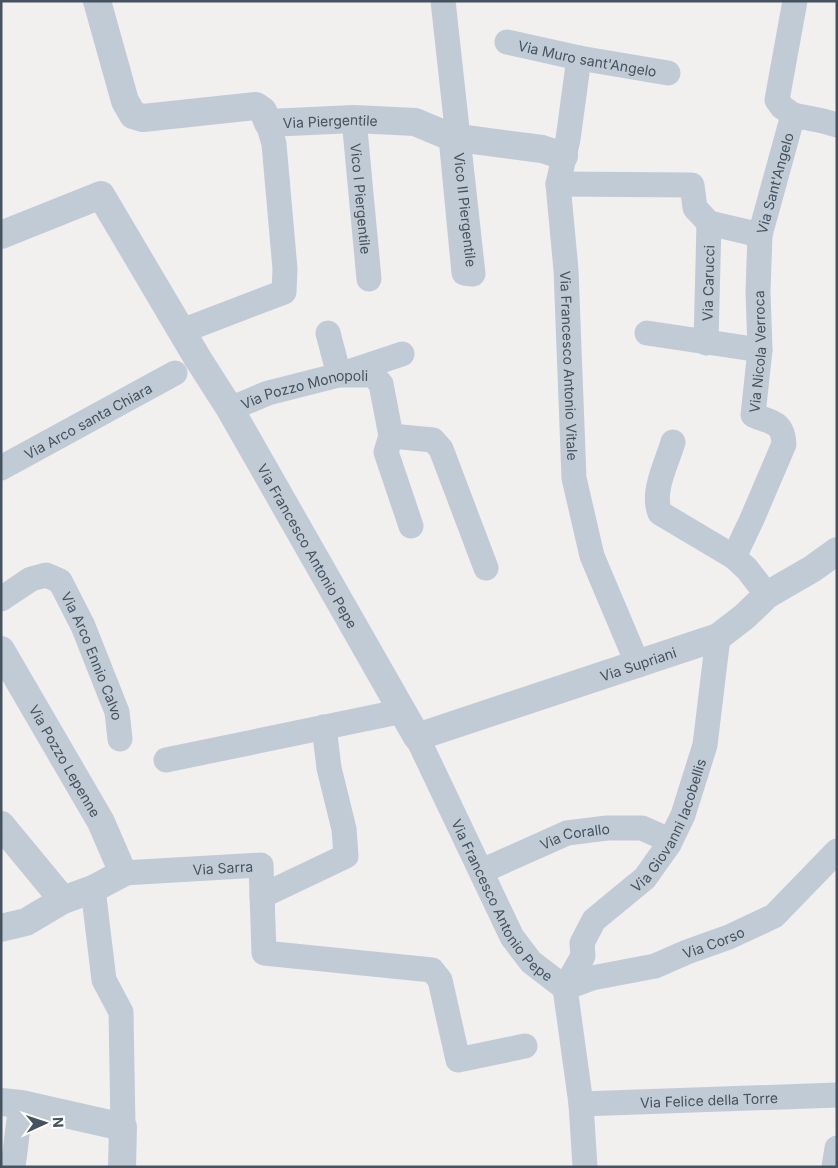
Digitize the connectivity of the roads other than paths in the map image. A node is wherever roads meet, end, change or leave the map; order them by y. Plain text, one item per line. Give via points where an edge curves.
1 (97, 1) edge
2 (443, 1) edge
3 (795, 1) edge
4 (507, 42) dead end
5 (579, 58) junction
6 (668, 73) dead end
7 (793, 116) junction
8 (354, 119) junction
9 (268, 123) junction
10 (837, 126) edge
11 (451, 137) junction
12 (564, 156) junction
13 (558, 184) junction
14 (709, 223) junction
15 (1, 235) edge
16 (760, 236) junction
17 (369, 279) dead end
18 (182, 331) junction
19 (328, 333) dead end
20 (648, 334) dead end
21 (706, 343) junction
22 (760, 350) junction
23 (402, 354) dead end
24 (185, 367) junction
25 (339, 375) junction
26 (230, 409) junction
27 (391, 436) junction
28 (673, 442) dead end
29 (1, 468) edge
30 (411, 526) dead end
31 (837, 551) edge
32 (734, 557) junction
33 (486, 568) dead end
34 (767, 595) junction
35 (1, 599) edge
36 (718, 637) junction
37 (1, 650) edge
38 (638, 664) junction
39 (403, 711) junction
40 (324, 727) junction
41 (417, 737) junction
42 (120, 739) dead end
43 (166, 760) dead end
44 (1, 825) edge
45 (669, 844) junction
46 (837, 851) edge
47 (482, 871) junction
48 (123, 873) junction
49 (93, 889) junction
50 (262, 896) junction
51 (63, 900) junction
52 (1, 928) edge
53 (565, 988) junction
54 (525, 1046) dead end
55 (837, 1095) edge
56 (11, 1103) edge
57 (581, 1104) junction
58 (123, 1127) junction
59 (837, 1148) edge
60 (13, 1167) edge
61 (122, 1167) edge
62 (585, 1167) edge
63 (834, 1167) edge

1 - 9 street, Via Piergentile via 125,101 133,115 143,118 256,106 263,111
2 - 11 street, Vico II Piergentile via 474,274 464,273
3 - 7 street, Via Sant'Angelo via 777,100
4 - 5 street, Via Muro sant'Angelo
5 - 6 street, Via Muro sant'Angelo
5 - 12 street, Via Francesco Antonio Vitale
7 - 10 street via 824,120
7 - 16 street, Via Sant'Angelo
8 - 9 street, Via Piergentile
8 - 11 street, Via Piergentile via 416,122
8 - 17 street, Vico I Piergentile
9 - 18 street via 274,144 285,269 284,292
11 - 12 street, Via Piergentile via 542,149
12 - 13 street, Via Francesco Antonio Vitale
13 - 14 street via 692,185 695,208
13 - 38 street, Via Francesco Antonio Vitale via 566,270 574,478 592,556
14 - 16 street, Via Sant'Angelo
14 - 21 street, Via Carucci
15 - 18 street, Via Francesco Antonio Pepe via 101,195
16 - 22 street, Via Nicola Verroca
18 - 24 street, Via Francesco Antonio Pepe
19 - 25 street
20 - 21 street
21 - 22 street
22 - 32 street, Via Nicola Verroca via 752,415 778,425 784,432 784,444
23 - 25 street
24 - 26 street, Via Francesco Antonio Pepe
24 - 29 street, Via Arco santa Chiara
25 - 26 street, Via Pozzo Monopoli via 268,393
25 - 27 street, Via Pozzo Monopoli via 373,375 381,384
26 - 39 street, Via Francesco Antonio Pepe
27 - 30 street, Via Pozzo Monopoli via 386,452
27 - 33 street via 433,440 441,449
28 - 32 street via 658,492 660,513
31 - 34 street, Via Supriani
32 - 34 street via 748,569
34 - 36 street, Via Supriani
35 - 42 street, Via Arco Ennio Calvo via 31,579 46,575 60,581 83,626 117,712
36 - 38 street, Via Supriani
36 - 45 street, Via Giovanni Iacobellis via 705,745 683,815
37 - 48 street, Via Pozzo Lepenne via 101,822
38 - 41 street, Via Supriani
39 - 40 street
39 - 41 street, Via Francesco Antonio Pepe
40 - 43 street
40 - 50 street via 329,768 344,829 346,856
41 - 47 street, Via Francesco Antonio Pepe
44 - 51 street
45 - 47 street, Via Corallo via 642,828 567,833
45 - 53 street, Via Giovanni Iacobellis via 645,878 594,920 582,943 583,956
46 - 53 street, Via Corso via 774,916 655,966 592,978
47 - 53 street, Via Francesco Antonio Pepe via 512,937 532,962
48 - 49 street, Via Sarra
48 - 50 street, Via Sarra via 261,865
49 - 51 street, Via Sarra
49 - 58 street via 104,980 121,1012
50 - 54 street via 264,953 432,970 440,980 458,1060
51 - 52 street, Via Sarra via 26,922
53 - 57 street
55 - 57 street, Via Felice della Torre
56 - 58 street
56 - 60 street
57 - 62 street
58 - 61 street
59 - 63 street

